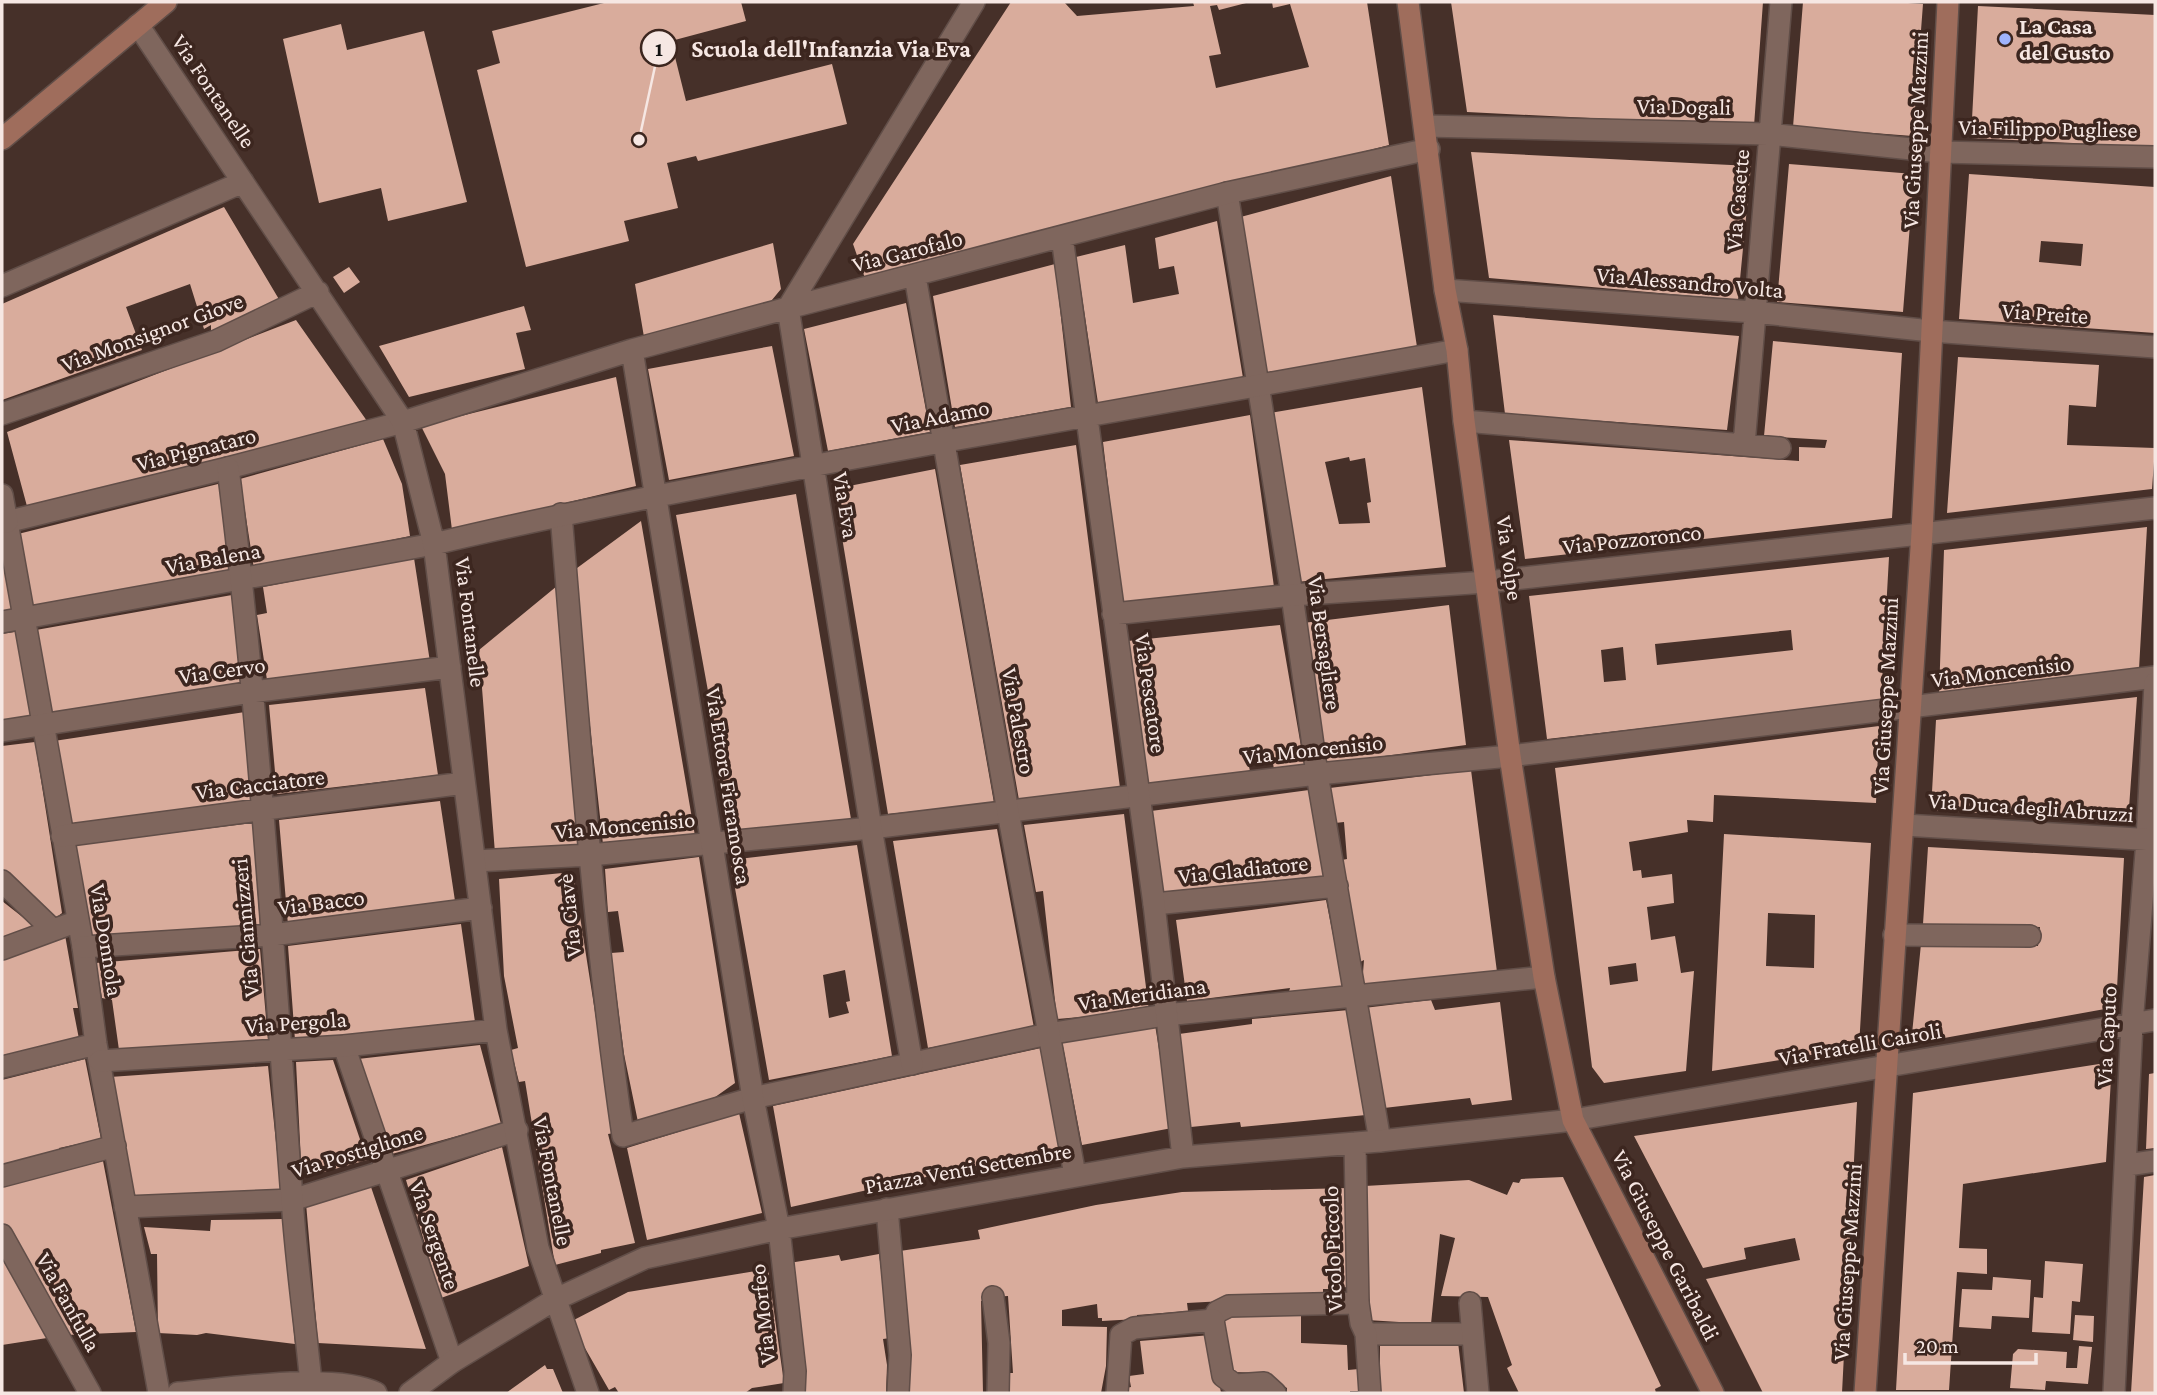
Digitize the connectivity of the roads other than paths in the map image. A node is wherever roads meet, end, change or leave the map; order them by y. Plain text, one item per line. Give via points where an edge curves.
1 (166, 2) edge
2 (974, 2) edge
3 (1408, 2) edge
4 (1781, 2) edge
5 (1948, 2) edge
6 (138, 25) junction
7 (1425, 125) junction
8 (1768, 135) junction
9 (2, 139) edge
10 (1429, 149) junction
11 (1940, 152) junction
12 (2155, 157) edge
13 (243, 182) junction
14 (1227, 193) junction
15 (1062, 237) junction
16 (915, 276) junction
17 (2, 286) edge
18 (1445, 290) junction
19 (318, 292) junction
20 (788, 308) junction
21 (1754, 312) junction
22 (1931, 331) junction
23 (2155, 347) edge
24 (632, 350) junction
25 (1457, 350) junction
26 (1258, 385) junction
27 (2, 414) edge
28 (1086, 415) junction
29 (1464, 421) junction
30 (403, 422) junction
31 (944, 441) junction
32 (1744, 445) junction
33 (1780, 448) dead end
34 (813, 466) junction
35 (228, 468) junction
36 (2, 495) edge
37 (657, 495) junction
38 (2155, 508) edge
39 (561, 514) junction
40 (5, 523) edge
41 (1922, 533) junction
42 (434, 544) junction
43 (242, 580) junction
44 (1487, 582) junction
45 (1292, 595) junction
46 (1114, 614) junction
47 (25, 618) junction
48 (2, 622) edge
49 (450, 667) junction
50 (2155, 677) edge
51 (2155, 683) edge
52 (252, 692) junction
53 (1909, 709) junction
54 (44, 723) junction
55 (2, 731) edge
56 (1510, 756) junction
57 (1317, 774) junction
58 (464, 783) junction
59 (1138, 796) junction
60 (262, 810) junction
61 (1008, 812) junction
62 (1904, 825) junction
63 (871, 828) junction
64 (62, 836) junction
65 (2151, 840) edge
66 (711, 844) junction
67 (590, 855) junction
68 (475, 862) junction
69 (2, 881) edge
70 (1337, 886) junction
71 (1154, 904) junction
72 (481, 908) junction
73 (78, 920) junction
74 (53, 930) junction
75 (272, 935) junction
76 (1894, 935) junction
77 (2030, 936) dead end
78 (83, 947) junction
79 (2, 948) edge
80 (1544, 977) junction
81 (1355, 997) junction
82 (1165, 1015) junction
83 (2155, 1020) edge
84 (2132, 1024) junction
85 (496, 1030) junction
86 (1048, 1034) junction
87 (344, 1046) junction
88 (282, 1050) junction
89 (98, 1052) junction
90 (912, 1063) junction
91 (2, 1067) edge
92 (1885, 1067) junction
93 (753, 1098) junction
94 (1573, 1120) junction
95 (517, 1130) junction
96 (1380, 1141) junction
97 (1355, 1143) junction
98 (115, 1146) junction
99 (1183, 1157) junction
100 (2155, 1161) edge
101 (2127, 1165) junction
102 (385, 1169) junction
103 (1075, 1174) junction
104 (2, 1176) edge
105 (292, 1200) junction
106 (125, 1207) junction
107 (887, 1209) junction
108 (779, 1230) junction
109 (2, 1236) edge
110 (993, 1297) dead end
111 (554, 1300) junction
112 (1358, 1303) junction
113 (1470, 1303) dead end
114 (1213, 1320) junction
115 (1366, 1334) junction
116 (1472, 1334) junction
117 (452, 1362) junction
118 (311, 1383) junction
119 (90, 1393) edge
120 (159, 1393) edge
121 (178, 1393) edge
122 (376, 1393) edge
123 (410, 1393) edge
124 (588, 1393) edge
125 (794, 1393) edge
126 (898, 1393) edge
127 (998, 1393) edge
128 (1117, 1393) edge
129 (1275, 1393) edge
130 (1370, 1393) edge
131 (1478, 1393) edge
132 (1713, 1393) edge
133 (1865, 1393) edge
134 (2114, 1393) edge

1 - 6 main road
2 - 20 street
3 - 7 main road, Via Volpe
4 - 8 street, Via Casette
5 - 11 main road, Via Giuseppe Mazzini
6 - 9 main road
6 - 13 street, Via Fontanelle
7 - 8 street, Via Dogali
7 - 10 main road, Via Volpe
8 - 11 street, Via Dogali
8 - 21 street, Via Casette
10 - 14 street, Via Garofalo
10 - 18 main road, Via Volpe
11 - 12 street, Via Filippo Pugliese
11 - 22 main road, Via Giuseppe Mazzini
13 - 17 street
13 - 19 street, Via Fontanelle
14 - 15 street, Via Garofalo
14 - 26 street, Via Bersagliere
15 - 16 street, Via Garofalo
15 - 28 street, Via Pescatore
16 - 20 street, Via Garofalo
16 - 31 street, Via Palestro
18 - 21 street, Via Alessandro Volta
18 - 25 main road, Via Volpe
19 - 27 street, Via Monsignor Giove via 216,341
19 - 30 street, Via Fontanelle
20 - 24 street, Via Garofalo
20 - 34 street, Via Eva
21 - 22 street, Via Alessandro Volta
21 - 32 street, Via Casette
22 - 23 street, Via Preite
22 - 41 main road, Via Giuseppe Mazzini
24 - 30 street, Via Garofalo
24 - 37 street, Via Ettore Fieramosca
25 - 26 street, Via Adamo
25 - 29 main road, Via Volpe
26 - 28 street, Via Adamo
26 - 45 street, Via Bersagliere
28 - 31 street, Via Adamo
28 - 46 street, Via Pescatore
29 - 32 street
29 - 44 main road, Via Volpe
30 - 35 street, Via Pignataro
30 - 42 street, Via Fontanelle
31 - 34 street, Via Adamo
31 - 61 street, Via Palestro
32 - 33 street
34 - 37 street, Via Adamo
34 - 63 street, Via Eva
35 - 40 street, Via Pignataro
35 - 43 street, Via Giannizzeri
36 - 40 street, Via Donnola
37 - 39 street, Via Adamo
37 - 66 street, Via Ettore Fieramosca
38 - 41 street, Via Pozzoronco
39 - 42 street, Via Adamo
39 - 67 street, Via Ciavè
40 - 47 street, Via Donnola
41 - 44 street, Via Pozzoronco
41 - 53 main road, Via Giuseppe Mazzini
42 - 43 street, Via Balena
42 - 49 street, Via Fontanelle
43 - 47 street, Via Balena
43 - 52 street, Via Giannizzeri
44 - 45 street, Via Pozzoronco
44 - 56 main road, Via Volpe
45 - 46 street, Via Pozzoronco
45 - 57 street, Via Bersagliere
46 - 59 street, Via Pescatore
47 - 48 street, Via Balena
47 - 54 street, Via Donnola
49 - 52 street, Via Cervo
49 - 58 street, Via Fontanelle
50 - 53 street, Via Moncenisio
51 - 65 street, Via Caputo
52 - 54 street, Via Cervo
52 - 60 street, Via Giannizzeri
53 - 56 street, Via Moncenisio
53 - 62 main road, Via Giuseppe Mazzini
54 - 55 street, Via Cervo
54 - 64 street, Via Donnola
56 - 57 street, Via Moncenisio
56 - 80 main road, Via Volpe
57 - 59 street, Via Moncenisio
57 - 70 street, Via Bersagliere
58 - 60 street, Via Cacciatore
58 - 68 street, Via Fontanelle
59 - 61 street, Via Moncenisio
59 - 71 street, Via Pescatore
60 - 64 street, Via Cacciatore
60 - 75 street, Via Giannizzeri
61 - 63 street, Via Moncenisio
61 - 86 street, Via Palestro
62 - 65 street, Via Duca degli Abruzzi
62 - 76 main road, Via Giuseppe Mazzini
63 - 66 street, Via Moncenisio
63 - 90 street, Via Eva
64 - 73 street, Via Donnola
65 - 84 street, Via Caputo
66 - 67 street, Via Moncenisio
66 - 93 street, Via Ettore Fieramosca
67 - 68 street, Via Moncenisio
67 - 93 street, Via Ciavè via 606,1022 623,1136
68 - 72 street, Via Fontanelle
69 - 74 street
70 - 71 street, Via Gladiatore
70 - 81 street, Via Bersagliere
71 - 82 street, Via Pescatore
72 - 75 street, Via Bacco
72 - 85 street, Via Fontanelle
73 - 74 street
73 - 78 street, Via Donnola
74 - 79 street
75 - 78 street, Via Bacco
75 - 88 street, Via Giannizzeri
76 - 77 street
76 - 92 main road, Via Giuseppe Mazzini
78 - 89 street, Via Donnola
80 - 81 street, Via Meridiana
80 - 94 main road, Via Volpe
81 - 82 street, Via Meridiana
81 - 96 street, Via Bersagliere
82 - 86 street, Via Meridiana
82 - 99 street, Via Pescatore
83 - 84 street, Via Fratelli Cairoli
84 - 92 street, Via Fratelli Cairoli
84 - 101 street, Via Caputo
85 - 87 street, Via Pergola
85 - 95 street, Via Fontanelle
86 - 90 street, Via Meridiana
86 - 103 street, Via Palestro
87 - 88 street, Via Pergola
87 - 102 street, Via Sergente
88 - 89 street, Via Pergola
88 - 105 street, Via Giannizzeri
89 - 91 street, Via Pergola
89 - 98 street, Via Donnola
90 - 93 street, Via Meridiana
92 - 94 street, Via Fratelli Cairoli
92 - 133 main road, Via Giuseppe Mazzini
93 - 108 street, Via Ettore Fieramosca
94 - 96 street, Piazza Venti Settembre
94 - 132 main road, Via Giuseppe Garibaldi
95 - 102 street, Via Postiglione
95 - 111 street, Via Fontanelle via 538,1248
96 - 97 street, Piazza Venti Settembre
97 - 99 street, Piazza Venti Settembre
97 - 112 street, Vicolo Piccolo
98 - 104 street
98 - 106 street, Via Donnola
99 - 103 street, Piazza Venti Settembre
100 - 101 street
101 - 134 street, Via Caputo
102 - 105 street, Via Postiglione
102 - 117 street, Via Sergente
103 - 107 street, Piazza Venti Settembre
105 - 106 street, Via Postiglione
105 - 118 street, Via Giannizzeri
106 - 120 street, Via Donnola
107 - 108 street, Piazza Venti Settembre
107 - 126 street via 900,1355
108 - 111 street, Piazza Venti Settembre via 645,1258
108 - 125 street, Via Morfeo
109 - 119 street, Via Fanfulla
110 - 127 street via 999,1343
111 - 117 street, Piazza Venti Settembre
111 - 124 street, Via Fontanelle
112 - 114 street via 1229,1306
112 - 115 street, Vicolo Piccolo
113 - 116 street
114 - 128 street via 1134,1328 1121,1335
114 - 129 street via 1223,1376 1235,1385 1264,1383
115 - 116 street
115 - 130 street, Vicolo Piccolo
116 - 131 street
117 - 123 street, Piazza Venti Settembre
118 - 121 street
118 - 122 street via 364,1387

